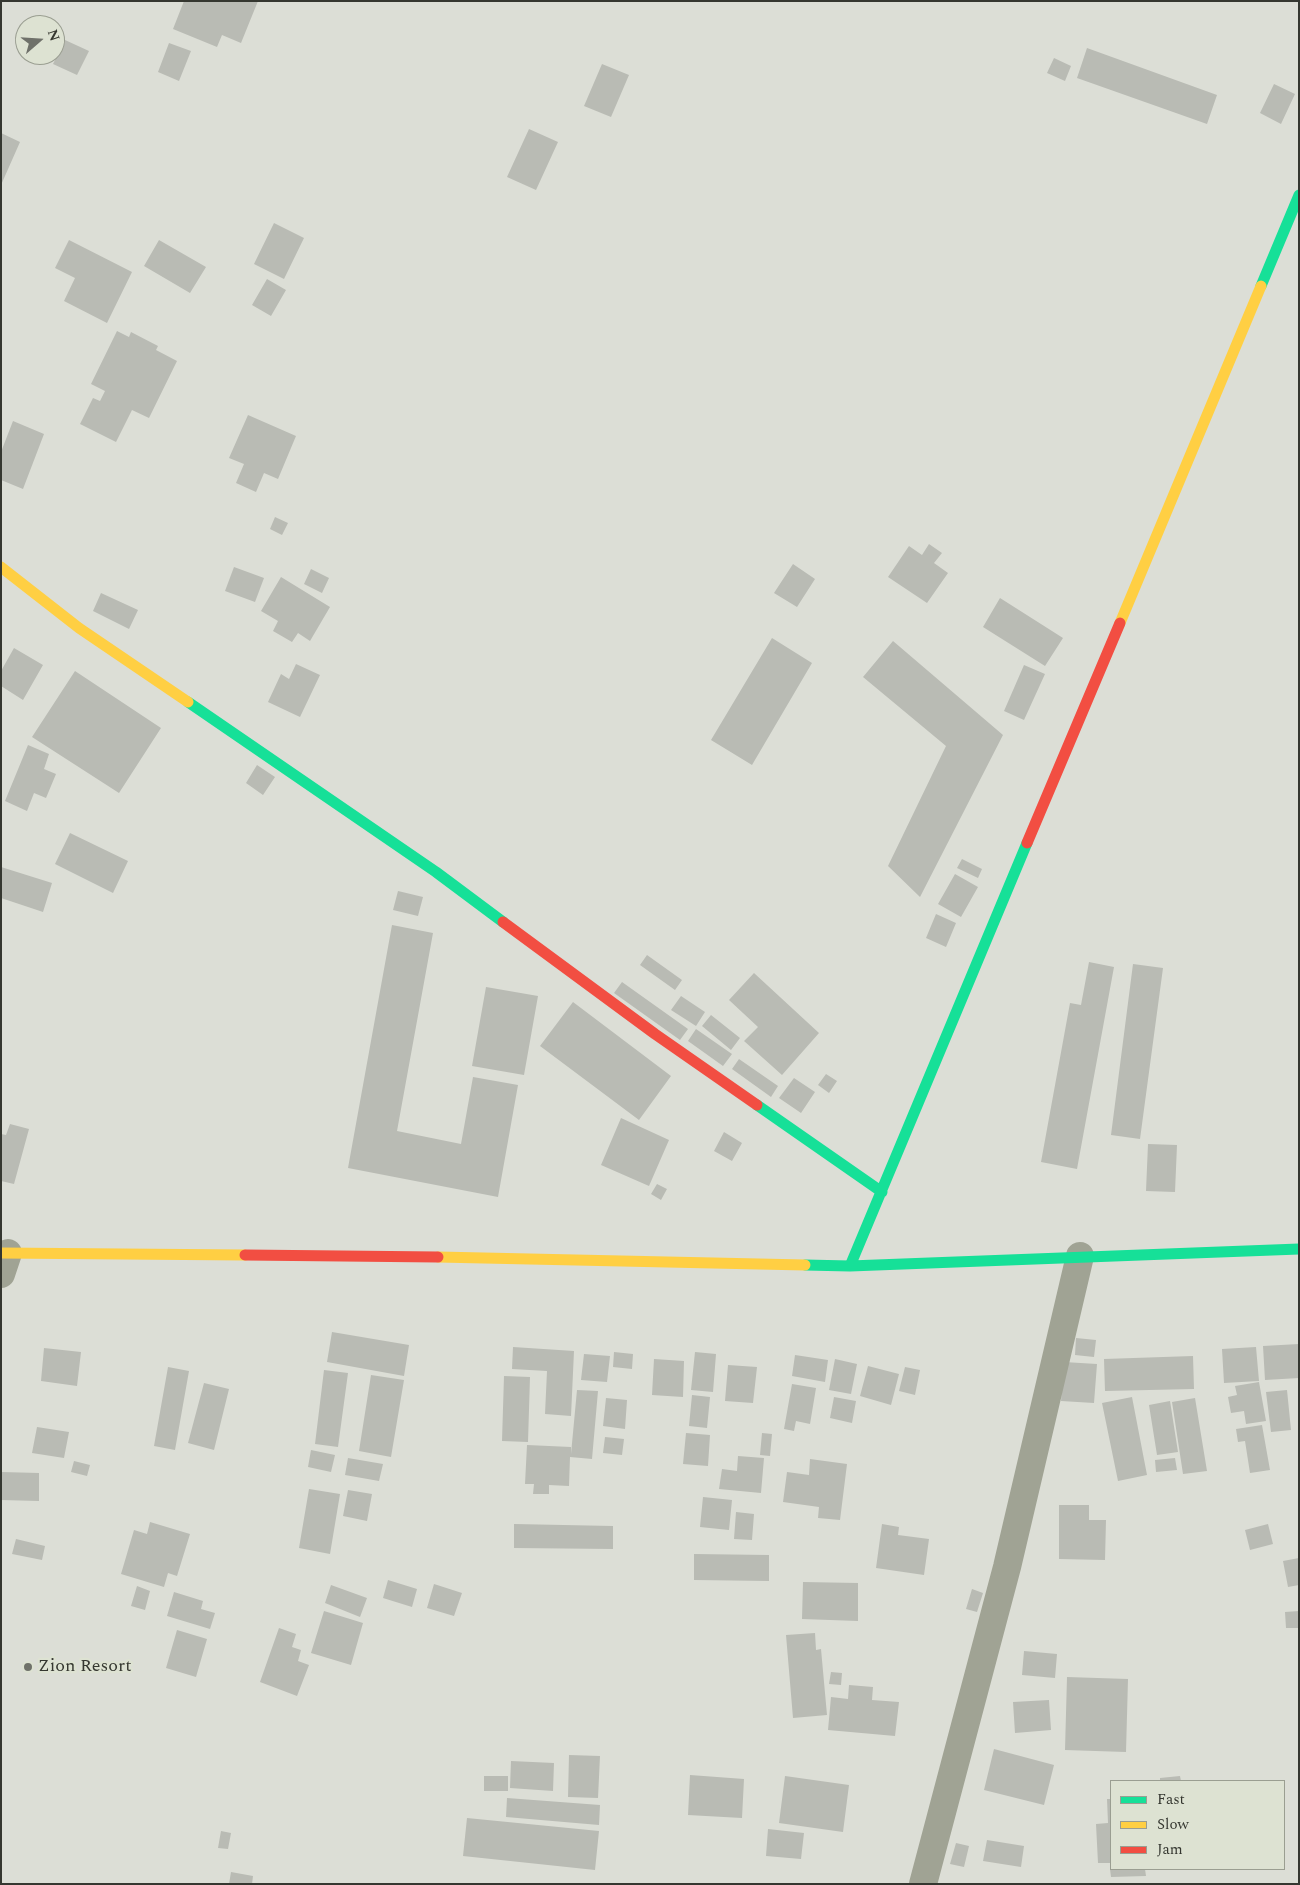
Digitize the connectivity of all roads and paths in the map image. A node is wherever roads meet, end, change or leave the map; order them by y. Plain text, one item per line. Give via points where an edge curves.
1 (1299, 195) edge
2 (1, 567) edge
3 (882, 1192) junction
4 (1299, 1249) edge
5 (1080, 1256) junction
6 (3, 1260) edge
7 (850, 1266) junction
8 (923, 1884) edge

1 - 3 street
2 - 3 street via 79,628 436,872 655,1034
3 - 7 street
4 - 5 street
5 - 7 street
5 - 8 street via 1008,1567
6 - 7 street via 493,1258

